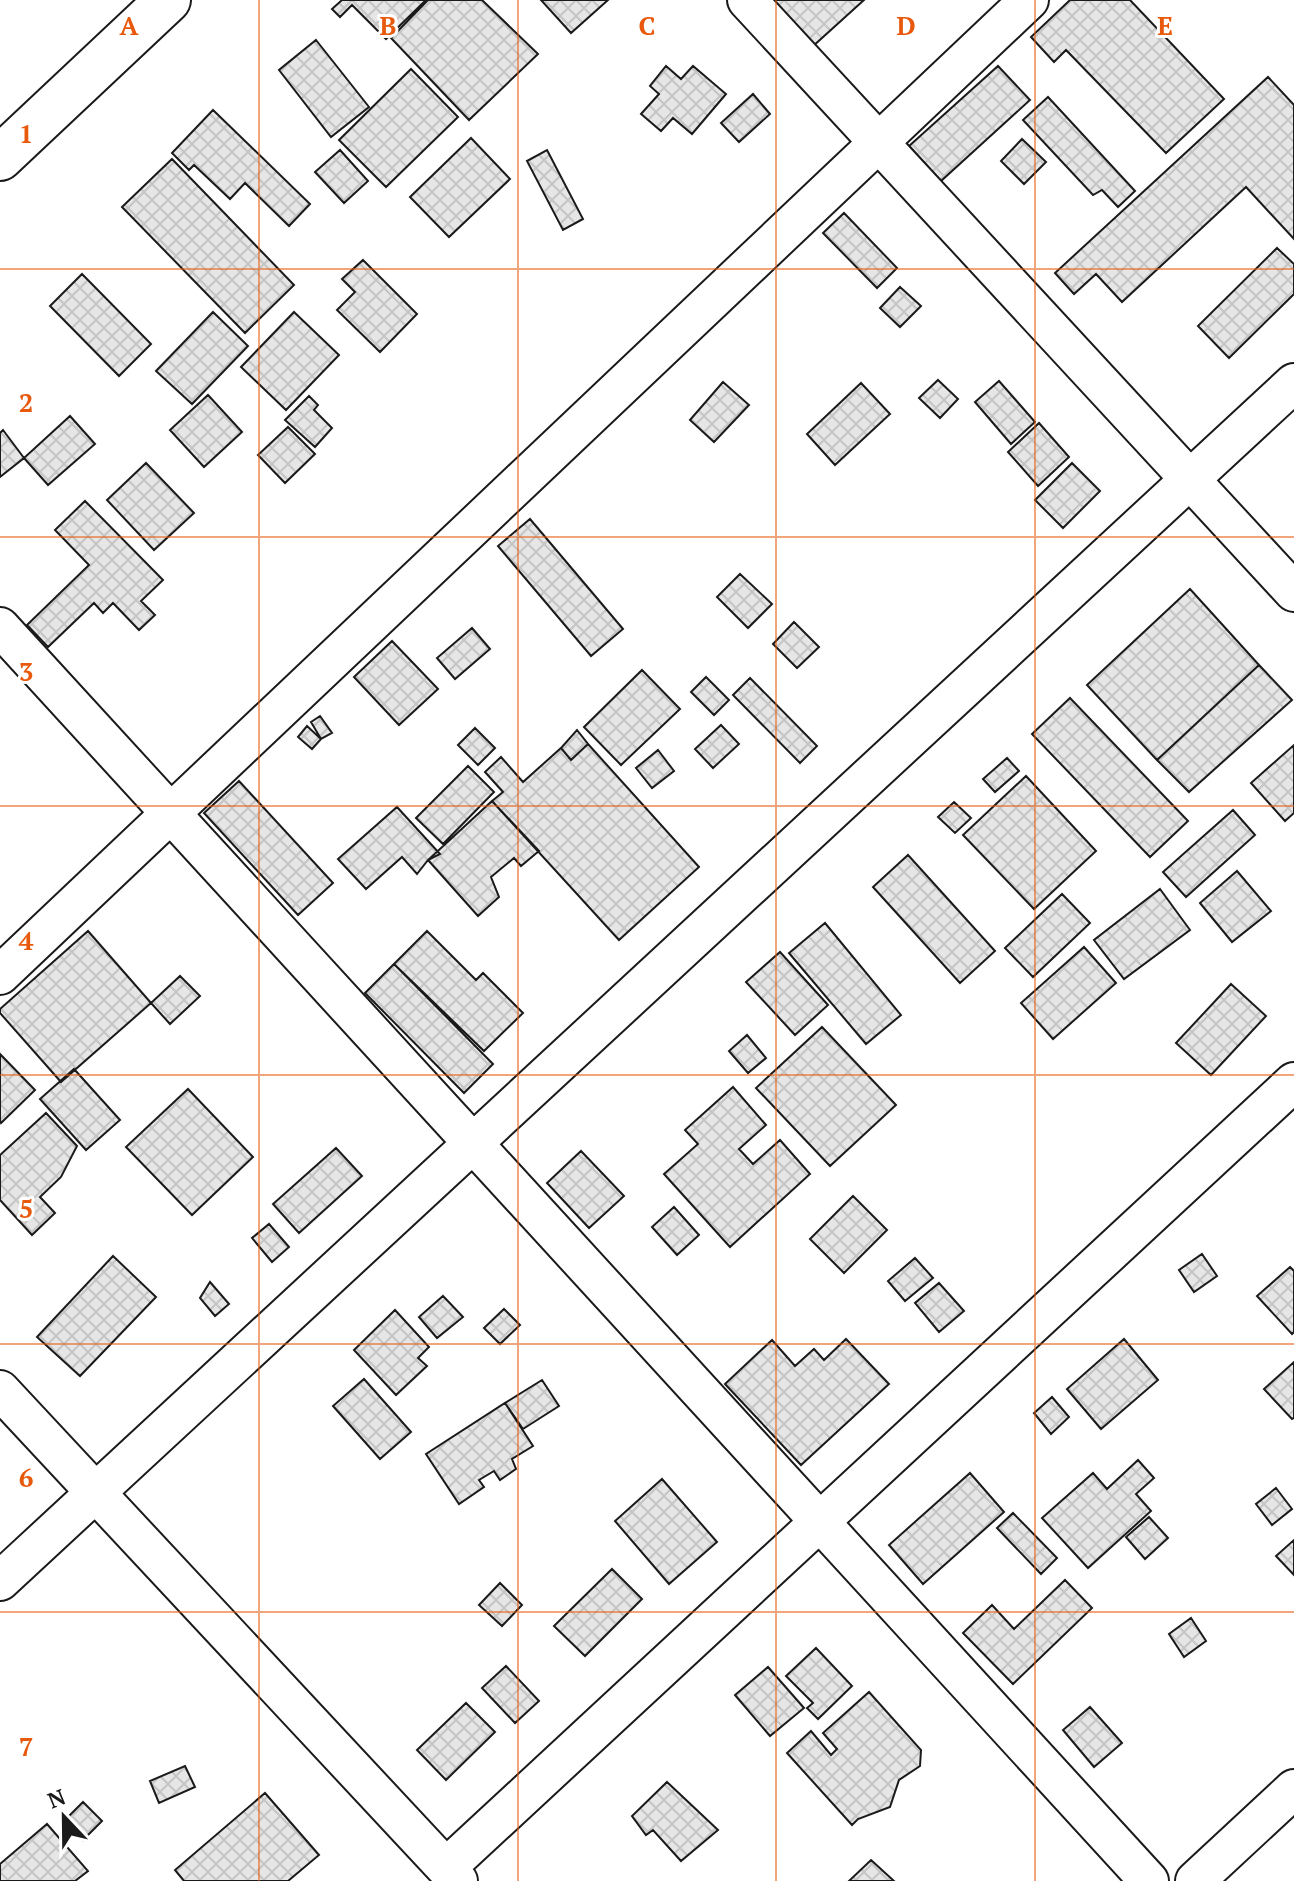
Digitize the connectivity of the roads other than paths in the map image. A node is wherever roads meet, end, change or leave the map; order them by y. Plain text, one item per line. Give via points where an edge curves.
1 (168, 0) edge
2 (747, 0) edge
3 (1029, 0) edge
4 (879, 142) junction
5 (0, 158) edge
6 (1294, 383) edge
7 (1190, 479) junction
8 (1294, 592) edge
9 (0, 627) edge
10 (170, 813) junction
11 (0, 975) edge
12 (1294, 1082) edge
13 (473, 1143) junction
14 (0, 1390) edge
15 (96, 1493) junction
16 (820, 1522) junction
17 (0, 1581) edge
18 (1294, 1789) edge
19 (452, 1875) edge
20 (1149, 1881) edge
21 (1195, 1881) edge

1 - 5 highway
2 - 4 street
3 - 4 street
4 - 7 street
4 - 10 street
6 - 7 street
7 - 8 street
7 - 13 street
9 - 10 street
10 - 11 street
10 - 13 street
12 - 16 street
13 - 15 street
13 - 16 street
14 - 15 street
15 - 17 street
15 - 19 street
16 - 19 street
16 - 20 street
18 - 21 street

